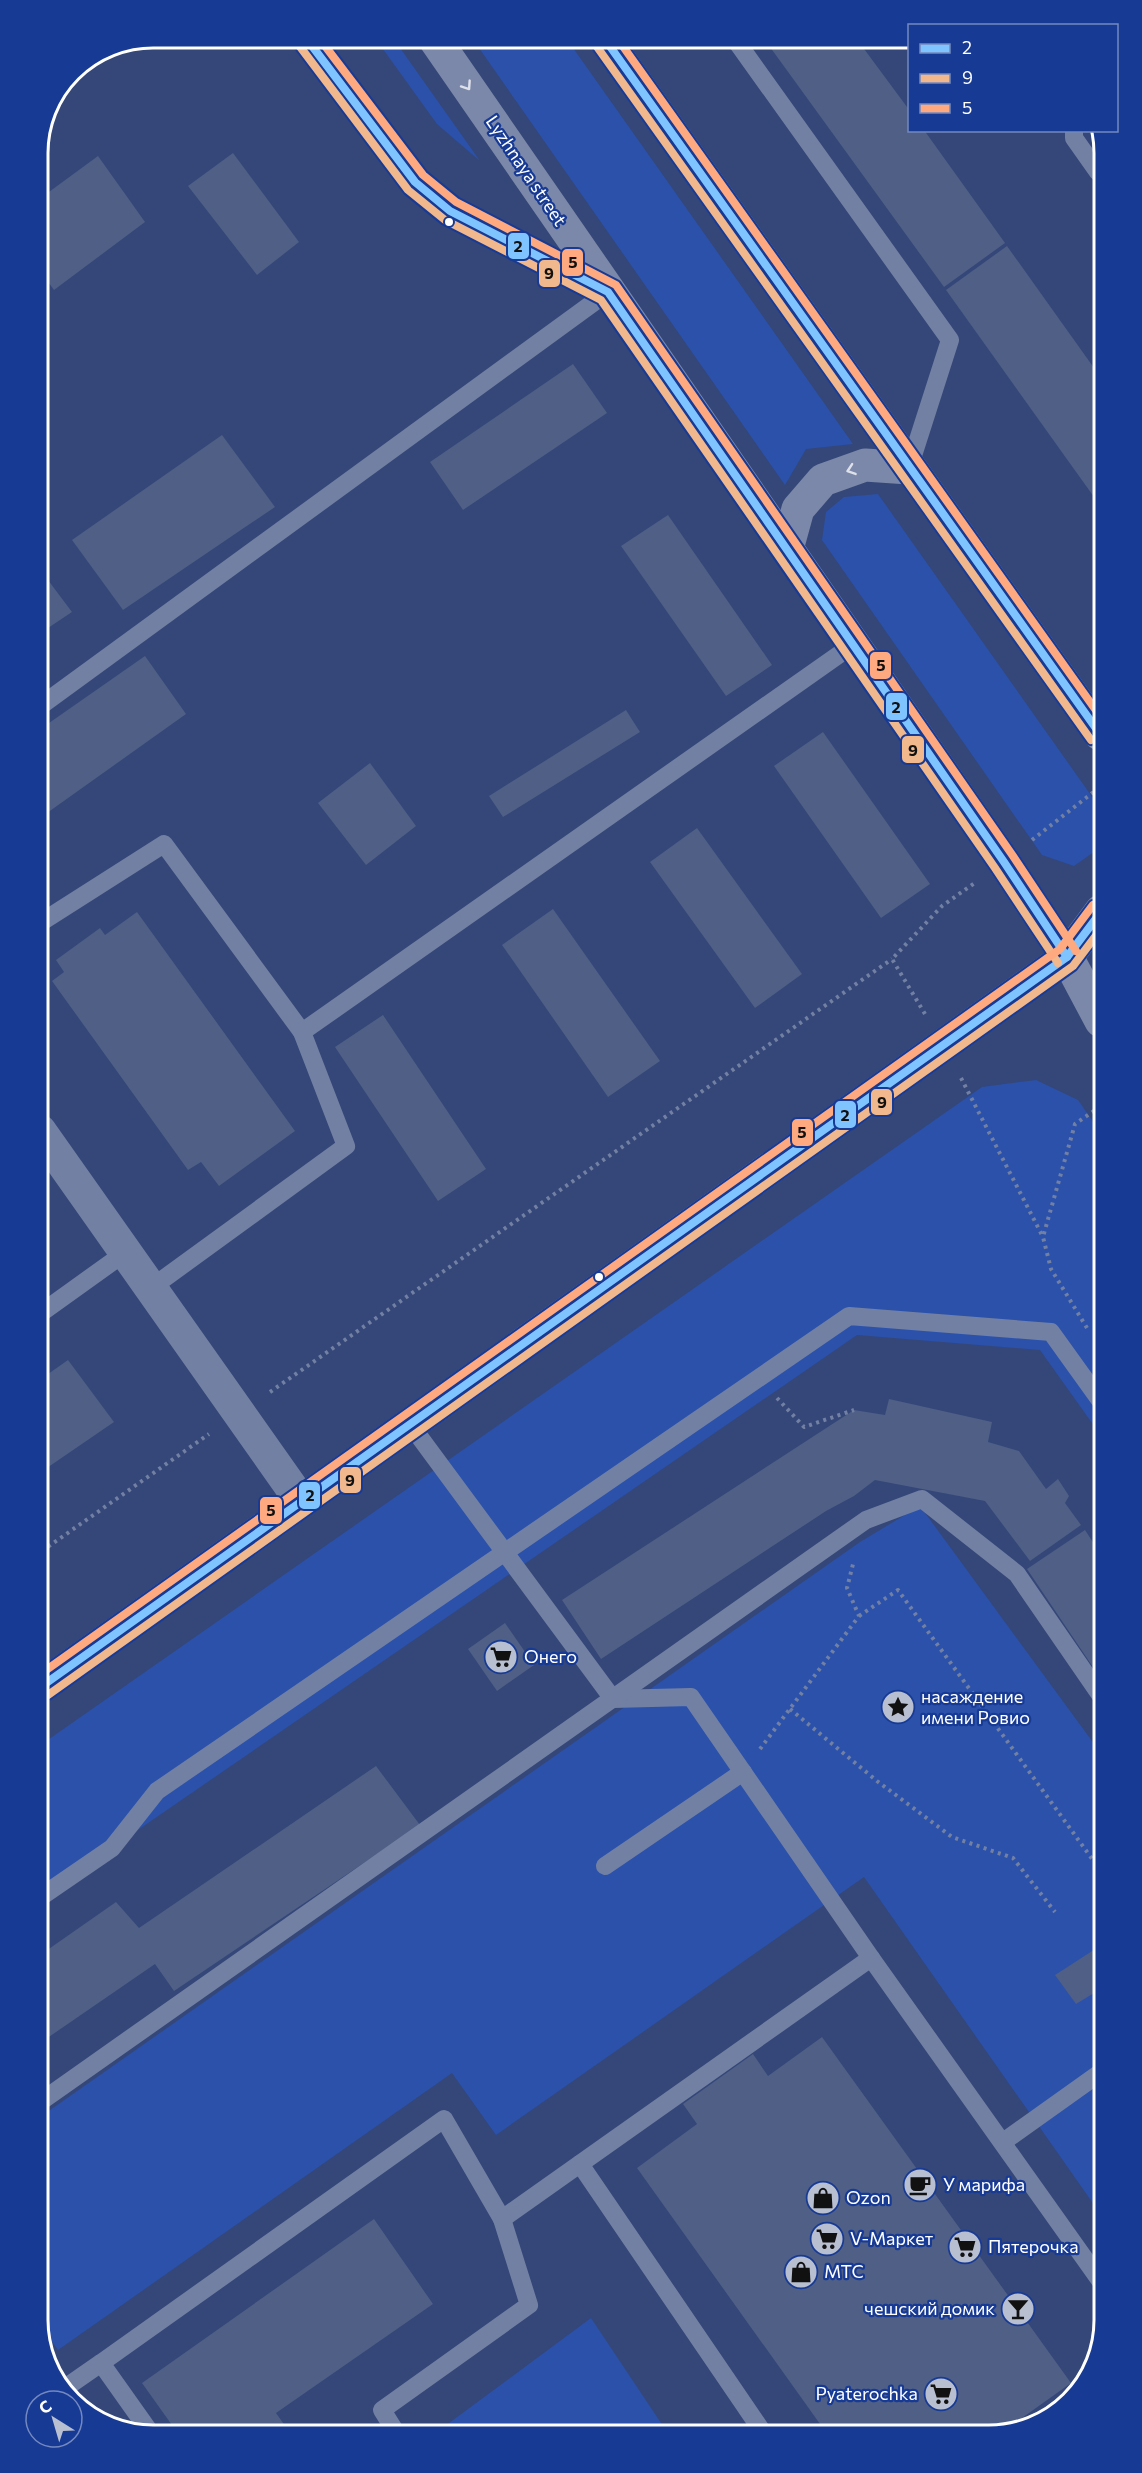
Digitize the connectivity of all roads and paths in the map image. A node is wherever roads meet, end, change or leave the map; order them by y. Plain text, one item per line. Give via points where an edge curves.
1 (314, 48) edge
2 (441, 48) edge
3 (611, 48) edge
4 (741, 48) edge
5 (1074, 132) edge
6 (1094, 166) edge
7 (608, 292) junction
8 (909, 468) junction
9 (787, 549) junction
10 (854, 644) junction
11 (48, 700) edge
12 (1094, 726) edge
13 (48, 918) edge
14 (1094, 920) edge
15 (1067, 957) junction
16 (892, 959) dead end
17 (1094, 1008) edge
18 (302, 1032) junction
19 (1094, 1112) edge
20 (48, 1142) edge
21 (126, 1252) junction
22 (151, 1288) junction
23 (48, 1308) edge
24 (1090, 1334) dead end
25 (758, 1378) junction
26 (1094, 1391) edge
27 (854, 1410) dead end
28 (240, 1413) junction
29 (410, 1425) junction
30 (302, 1501) junction
31 (866, 1520) junction
32 (48, 1547) edge
33 (504, 1554) junction
34 (859, 1616) junction
35 (48, 1682) edge
36 (1094, 1686) edge
37 (613, 1699) junction
38 (790, 1709) junction
39 (743, 1772) junction
40 (1094, 1862) edge
41 (605, 1866) dead end
42 (48, 1892) edge
43 (1055, 1912) dead end
44 (871, 1958) junction
45 (1094, 2077) edge
46 (48, 2096) edge
47 (1003, 2142) junction
48 (580, 2164) junction
49 (502, 2219) junction
50 (1094, 2272) edge
51 (101, 2363) junction
52 (70, 2384) edge
53 (145, 2425) edge
54 (392, 2425) edge
55 (758, 2425) edge

1 - 7 lane via 415,182 450,211
2 -> 7 main road, Lyzhnaya street
3 - 8 main road
4 - 8 lane via 950,340
5 - 6 lane via 1074,138
7 - 9 main road, Lyzhnaya street
7 - 11 lane
8 -> 9 main road via 865,465 823,480 798,509
8 - 12 main road
9 - 10 main road, Lyzhnaya street
10 - 15 main road, Lyzhnaya street
10 - 18 lane
13 - 18 lane via 164,844
14 - 15 main road
15 - 17 main road, Lyzhnaya street
15 - 29 main road
16 - 28 path
18 - 22 lane via 346,1146
19 - 24 path via 1075,1124 1043,1237 1051,1269
20 - 21 street
21 - 22 street
21 - 23 lane
22 - 28 street
25 - 26 lane via 849,1316 1051,1332
25 - 27 path via 804,1427
25 - 33 lane
28 - 30 street
28 - 32 path
29 - 30 main road
29 - 33 lane
30 - 35 main road
31 - 34 path via 847,1588
31 - 36 lane via 922,1499 1017,1574
31 - 37 lane
33 - 37 lane
33 - 42 lane via 158,1791 112,1848
34 - 38 path
34 - 40 path via 898,1590
37 - 39 lane via 691,1697
37 - 46 lane
38 - 39 path
38 - 43 path via 952,1837 1013,1858
39 - 41 lane
39 - 44 lane
44 - 47 lane
44 - 48 lane
45 - 47 lane
47 - 50 lane
48 - 49 lane
48 - 55 lane
49 - 51 lane via 444,2119
49 - 54 lane via 529,2305 382,2410
51 - 52 lane
51 - 53 lane

